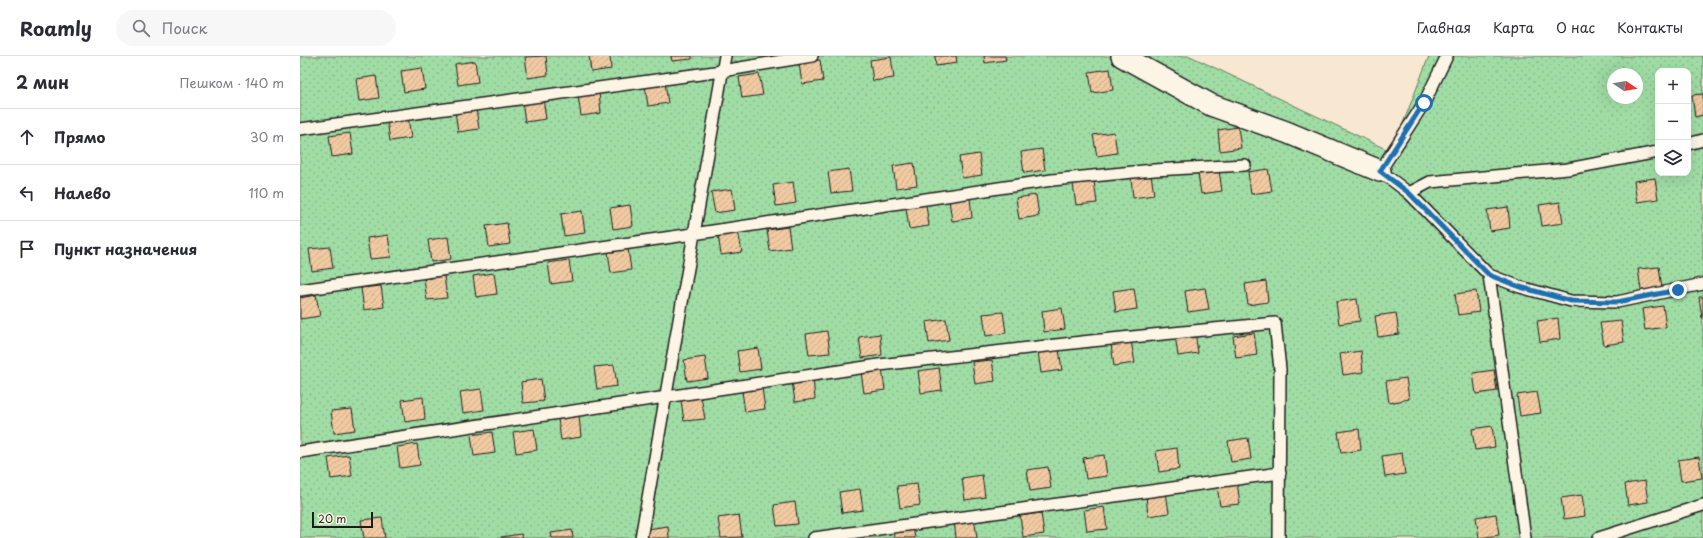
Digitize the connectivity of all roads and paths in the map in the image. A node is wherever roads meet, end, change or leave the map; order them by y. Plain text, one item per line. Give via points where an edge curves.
1 (725, 56) edge
2 (812, 56) edge
3 (1122, 56) edge
4 (1447, 56) edge
5 (722, 71) junction
6 (300, 129) edge
7 (1703, 140) edge
8 (1691, 143) edge
9 (1655, 153) edge
10 (1244, 165) dead end
11 (1380, 171) junction
12 (1409, 193) junction
13 (693, 234) junction
14 (1489, 275) junction
15 (1703, 284) edge
16 (300, 290) edge
17 (665, 397) junction
18 (300, 452) edge
19 (1280, 473) junction
20 (1703, 505) edge
21 (641, 538) edge
22 (814, 538) edge
23 (1279, 538) edge
24 (1525, 538) edge
25 (1599, 538) edge

1 - 5 lane
2 - 5 lane
3 - 11 street via 1211,105 1286,132
4 - 11 lane via 1424,103
5 - 6 lane
5 - 13 lane
7 - 8 lane
9 - 12 lane via 1568,169 1430,182
10 - 13 lane via 1154,170 1052,180
11 - 12 lane
12 - 14 lane
13 - 16 lane
13 - 17 lane
14 - 15 lane via 1520,287 1571,301 1617,302
14 - 24 lane
17 - 18 lane
17 - 19 lane via 879,365 1275,323 1280,369
17 - 21 lane
19 - 22 lane
19 - 23 lane
20 - 25 lane

